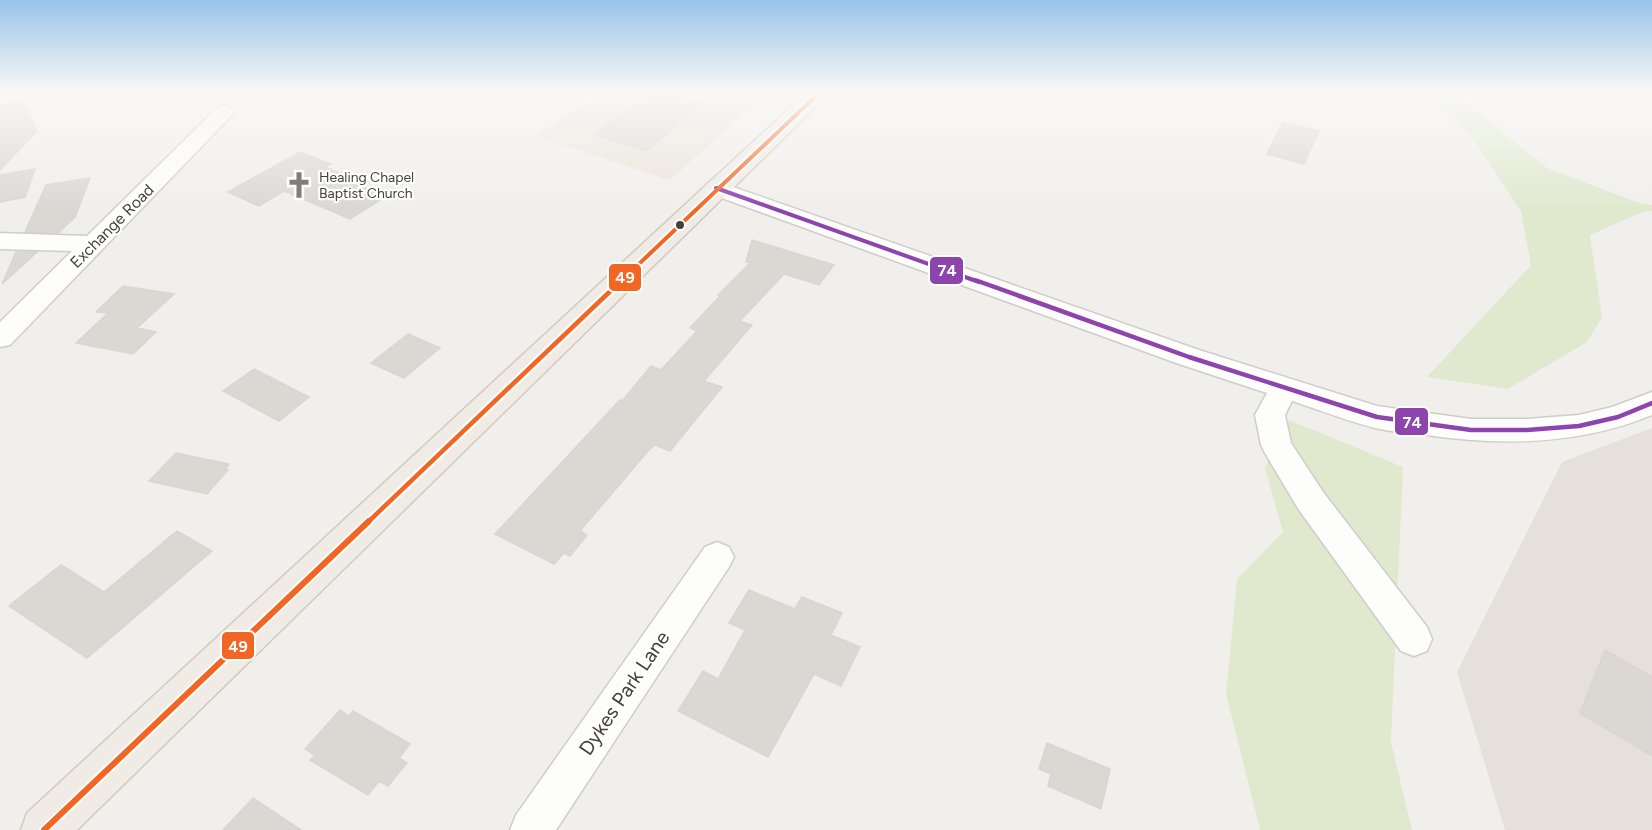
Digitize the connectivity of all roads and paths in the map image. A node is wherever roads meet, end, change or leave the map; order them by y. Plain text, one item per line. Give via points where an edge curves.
1 (205, 132) edge
2 (777, 132) edge
3 (716, 188) junction
4 (0, 241) edge
5 (94, 244) junction
6 (0, 338) edge
7 (1284, 388) junction
8 (1652, 403) edge
9 (717, 556) dead end
10 (1414, 639) dead end
11 (44, 830) edge
12 (531, 830) edge

1 - 5 street, Exchange Road
2 - 3 main road
3 - 7 street
3 - 11 main road
4 - 5 street
5 - 6 street, Exchange Road
7 - 8 street via 1377,417 1471,430 1580,426
7 - 10 street via 1270,415 1276,445 1311,501
9 - 12 street, Dykes Park Lane

